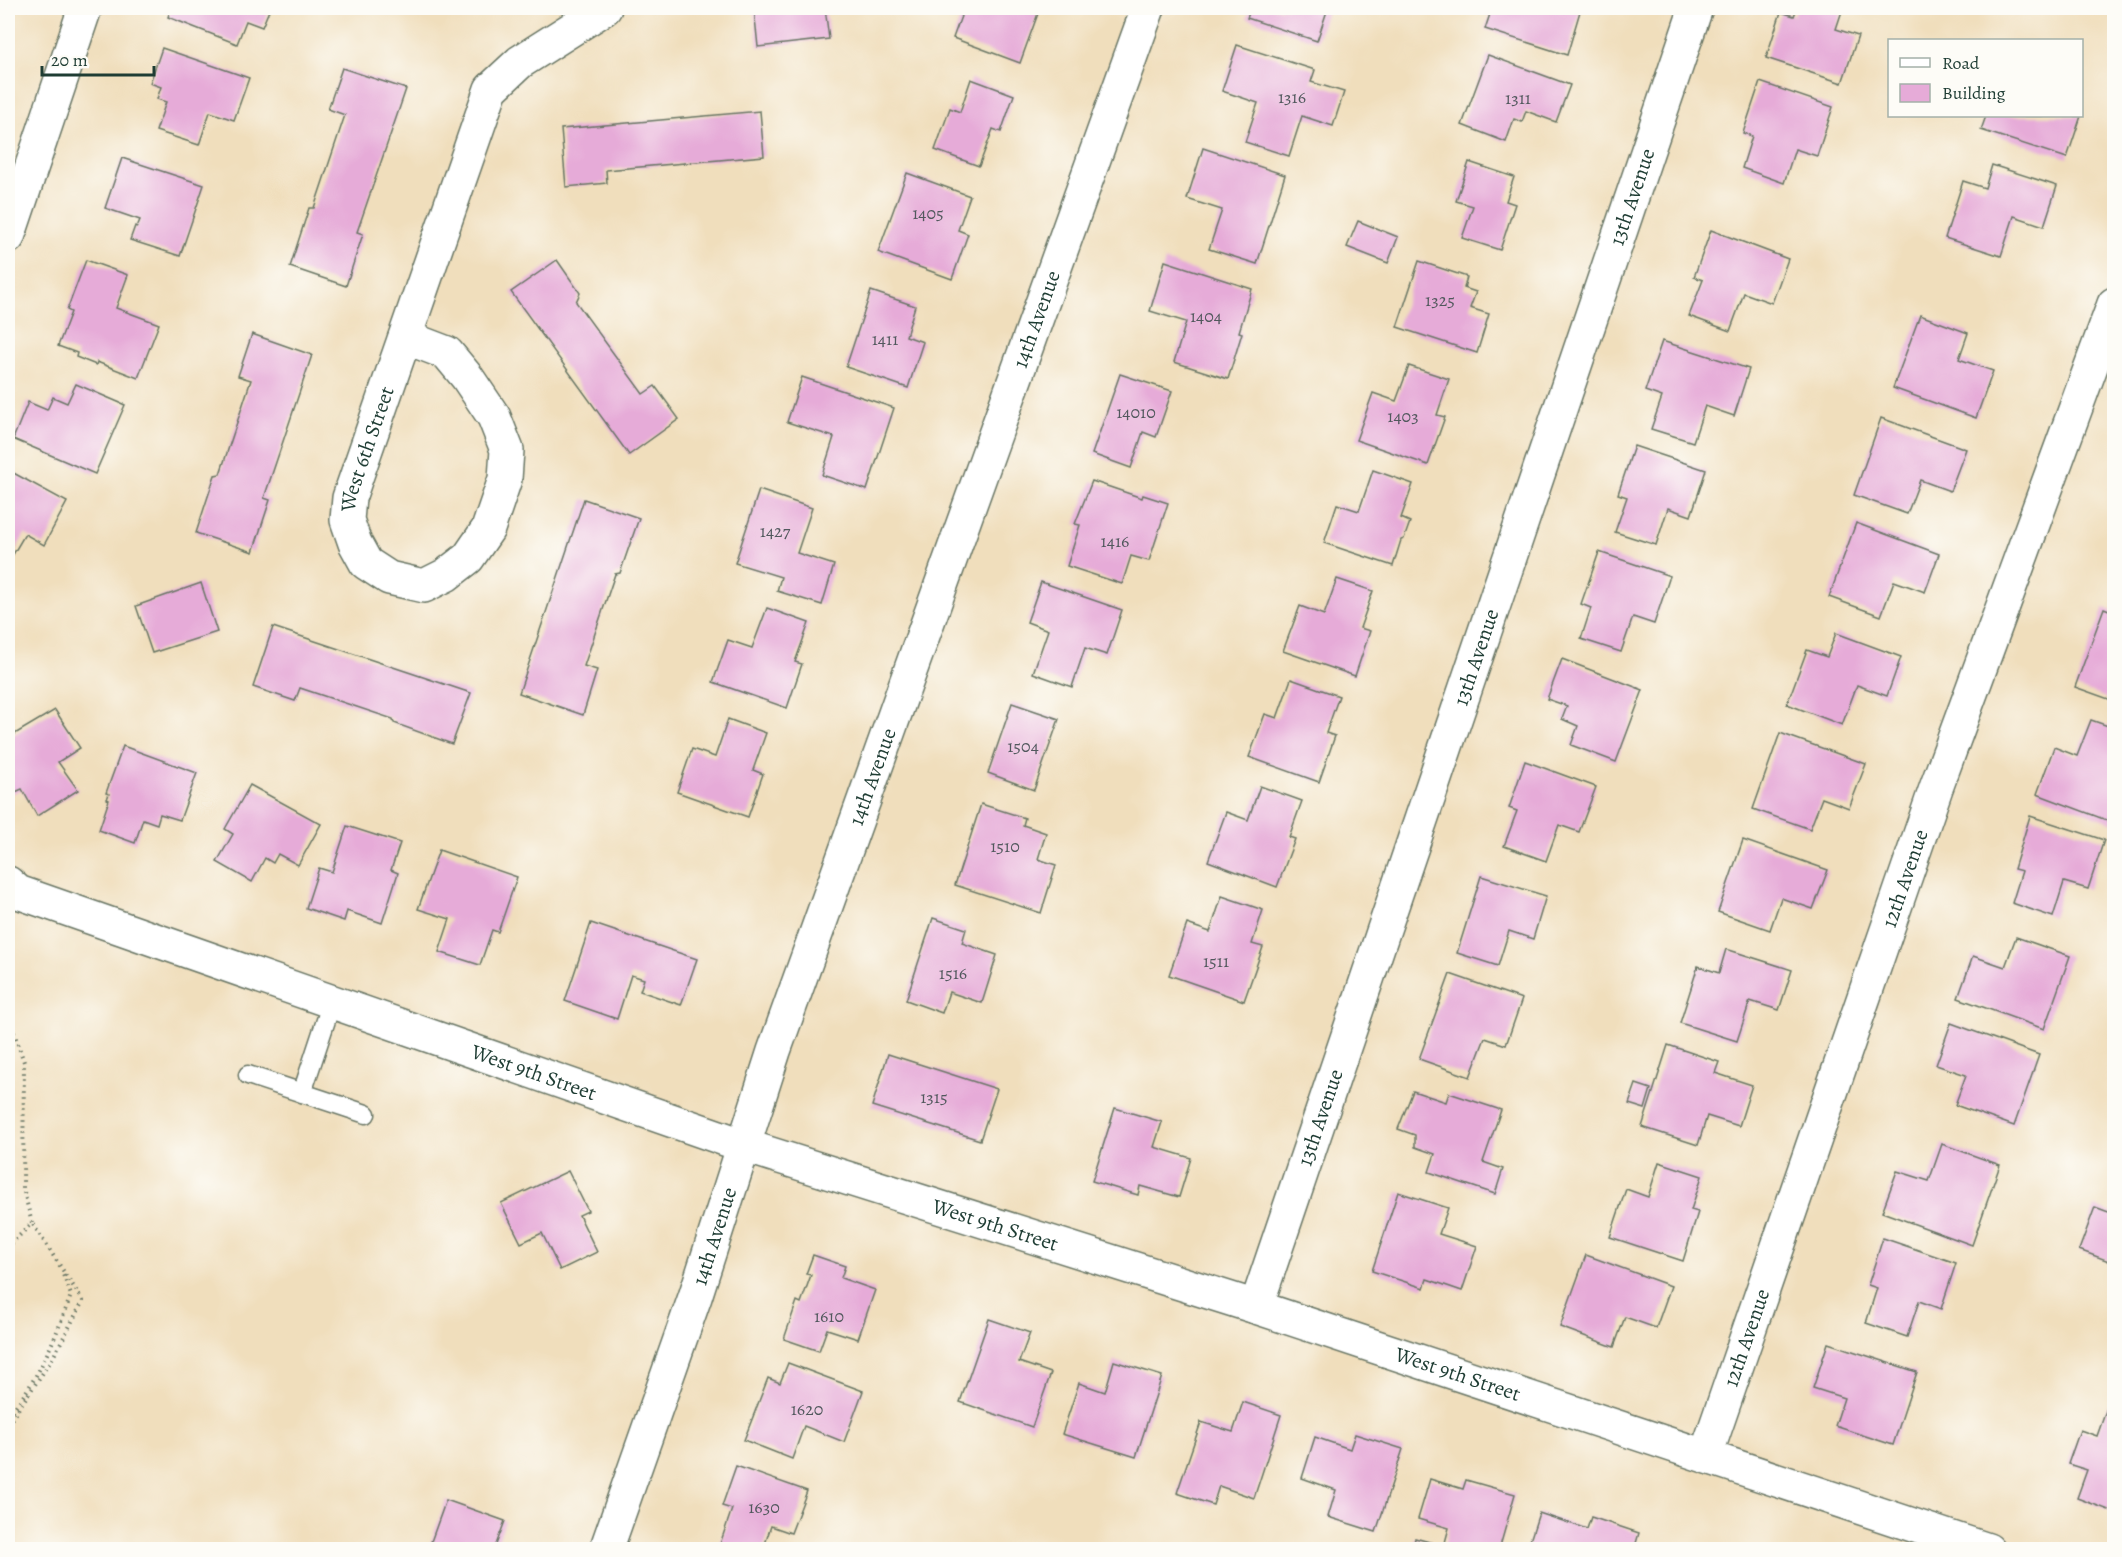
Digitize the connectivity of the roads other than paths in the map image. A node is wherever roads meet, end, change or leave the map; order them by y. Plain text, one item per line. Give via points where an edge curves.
1 (85, 8) edge
2 (605, 8) edge
3 (1149, 8) edge
4 (1696, 8) edge
5 (8, 237) edge
6 (2115, 304) edge
7 (405, 337) junction
8 (8, 883) edge
9 (332, 1002) junction
10 (248, 1075) dead end
11 (302, 1093) junction
12 (366, 1114) dead end
13 (742, 1145) junction
14 (1256, 1307) junction
15 (1707, 1455) junction
16 (606, 1550) edge
17 (1988, 1550) edge

1 - 5 street
2 - 7 street, West 6th Street via 520,62 491,89
3 - 13 street, 14th Avenue
4 - 14 street, 13th Avenue
6 - 15 street, 12th Avenue via 1936,788
7 - 7 street, West 6th Street via 349,498 348,520 366,564 389,578 424,586 468,558 488,529 506,479 507,450 494,417 447,353
8 - 9 street, West 9th Street via 18,892
9 - 11 lane
9 - 13 street, West 9th Street
10 - 11 lane
11 - 12 lane
13 - 14 street, West 9th Street
13 - 16 street, 14th Avenue via 695,1297
14 - 15 street, West 9th Street
15 - 17 street, West 9th Street

